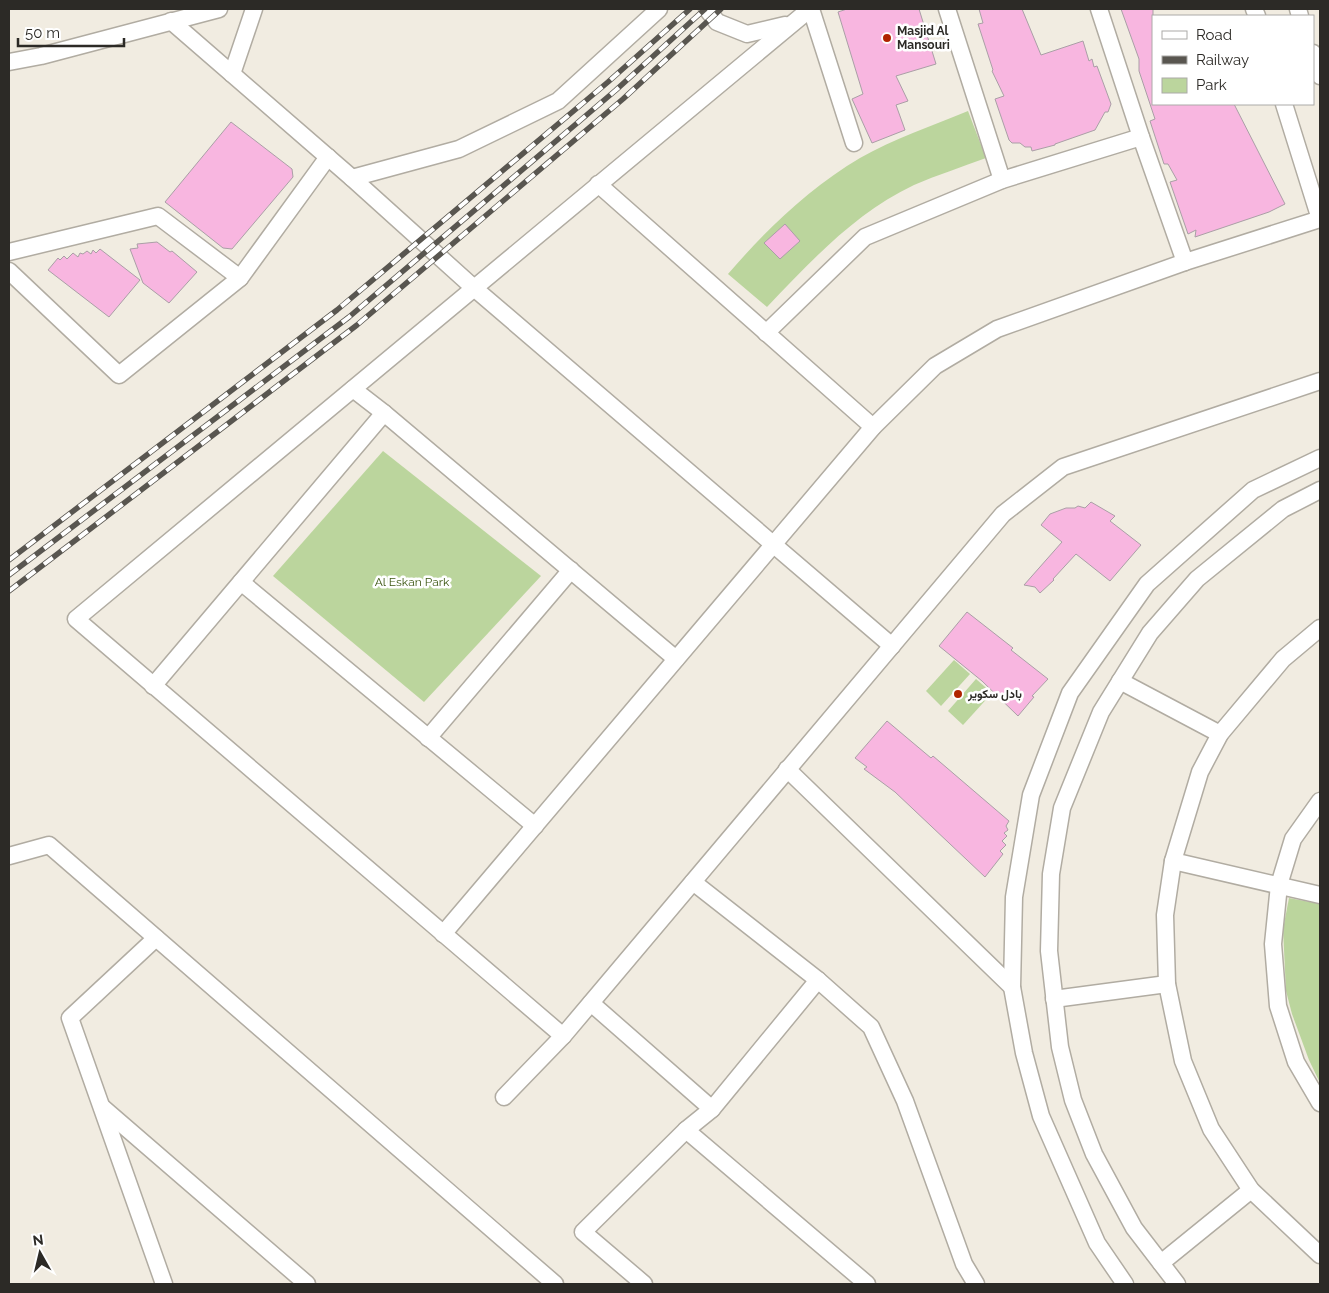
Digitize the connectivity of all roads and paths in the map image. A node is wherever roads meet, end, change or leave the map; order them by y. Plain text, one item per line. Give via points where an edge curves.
1 (219, 9) edge
2 (254, 9) edge
3 (659, 9) edge
4 (707, 9) edge
5 (810, 9) edge
6 (946, 9) edge
7 (1099, 9) edge
8 (171, 21) junction
9 (790, 24) junction
10 (1314, 56) edge
11 (9, 62) edge
12 (232, 74) junction
13 (1320, 76) edge
14 (1284, 105) edge
15 (1141, 137) junction
16 (854, 143) dead end
17 (328, 157) junction
18 (352, 178) junction
19 (1002, 180) junction
20 (598, 184) junction
21 (9, 252) edge
22 (1185, 262) junction
23 (9, 271) edge
24 (240, 278) junction
25 (474, 288) junction
26 (766, 332) junction
27 (1320, 381) edge
28 (352, 389) junction
29 (384, 413) junction
30 (873, 427) junction
31 (1320, 458) edge
32 (1320, 490) edge
33 (773, 545) junction
34 (571, 570) junction
35 (241, 582) junction
36 (1320, 628) edge
37 (892, 646) junction
38 (676, 659) junction
39 (1120, 681) junction
40 (154, 686) junction
41 (1220, 734) junction
42 (428, 738) junction
43 (788, 769) junction
44 (1320, 801) edge
45 (535, 826) junction
46 (9, 856) edge
47 (1173, 861) junction
48 (693, 882) junction
49 (1280, 885) junction
50 (1320, 895) edge
51 (443, 934) junction
52 (156, 938) junction
53 (818, 980) junction
54 (1167, 984) junction
55 (1012, 987) junction
56 (1054, 999) junction
57 (591, 1003) junction
58 (563, 1036) junction
59 (504, 1097) dead end
60 (1320, 1103) edge
61 (100, 1106) junction
62 (712, 1109) junction
63 (686, 1130) junction
64 (1252, 1190) junction
65 (1319, 1252) edge
66 (1161, 1263) junction
67 (164, 1284) edge
68 (307, 1284) edge
69 (555, 1284) edge
70 (644, 1284) edge
71 (867, 1284) edge
72 (976, 1284) edge
73 (1125, 1284) edge
74 (1177, 1284) edge

1 - 8 street
2 - 12 street
3 - 18 street via 558,101 459,149
4 - 9 street via 717,22 747,34
5 - 9 street
5 - 16 street
6 - 19 street
7 - 15 street
8 - 11 street
8 - 12 street
9 - 20 street
10 - 13 street
12 - 17 street
14 - 22 street via 1320,219
15 - 19 street
15 - 22 street
17 - 18 street
17 - 24 street
18 - 25 street
19 - 26 street via 865,237
20 - 25 street
20 - 26 street
21 - 24 street via 158,216
22 - 30 street via 997,329 935,366
23 - 24 street via 119,375
25 - 28 street
25 - 33 street
26 - 30 street
27 - 37 street via 1064,467 1003,514
28 - 29 street
28 - 40 street via 76,619
29 - 34 street
29 - 35 street
30 - 33 street
31 - 55 street via 1253,490 1147,584 1070,693 1031,794 1014,897
32 - 39 street via 1283,509 1197,579 1150,633
33 - 37 street
33 - 38 street
34 - 38 street
34 - 42 street
35 - 40 street
35 - 42 street
36 - 41 street via 1283,659
37 - 43 street
38 - 45 street
39 - 41 street
39 - 56 street via 1101,712 1062,808 1051,874 1049,951
40 - 51 street
41 - 47 street via 1200,772
42 - 45 street
43 - 48 street
43 - 55 street
44 - 49 street via 1293,839
45 - 51 street
46 - 52 street via 49,845
47 - 49 street
47 - 54 street via 1165,915
48 - 53 street
48 - 57 street
49 - 50 street
49 - 60 street via 1273,944 1278,1006 1296,1062
51 - 58 street
52 - 61 street via 70,1018
52 - 69 street
53 - 62 street
53 - 72 street via 871,1027 905,1102 964,1264
54 - 56 street
54 - 64 street via 1184,1061 1211,1129
55 - 73 street via 1024,1053 1041,1116 1097,1243
56 - 66 street via 1060,1047 1073,1100 1094,1154 1134,1228
57 - 58 street
57 - 62 street
58 - 59 street
61 - 67 street
61 - 68 street
62 - 63 street
63 - 70 street via 583,1232
63 - 71 street
64 - 65 street
64 - 66 street
66 - 74 street

